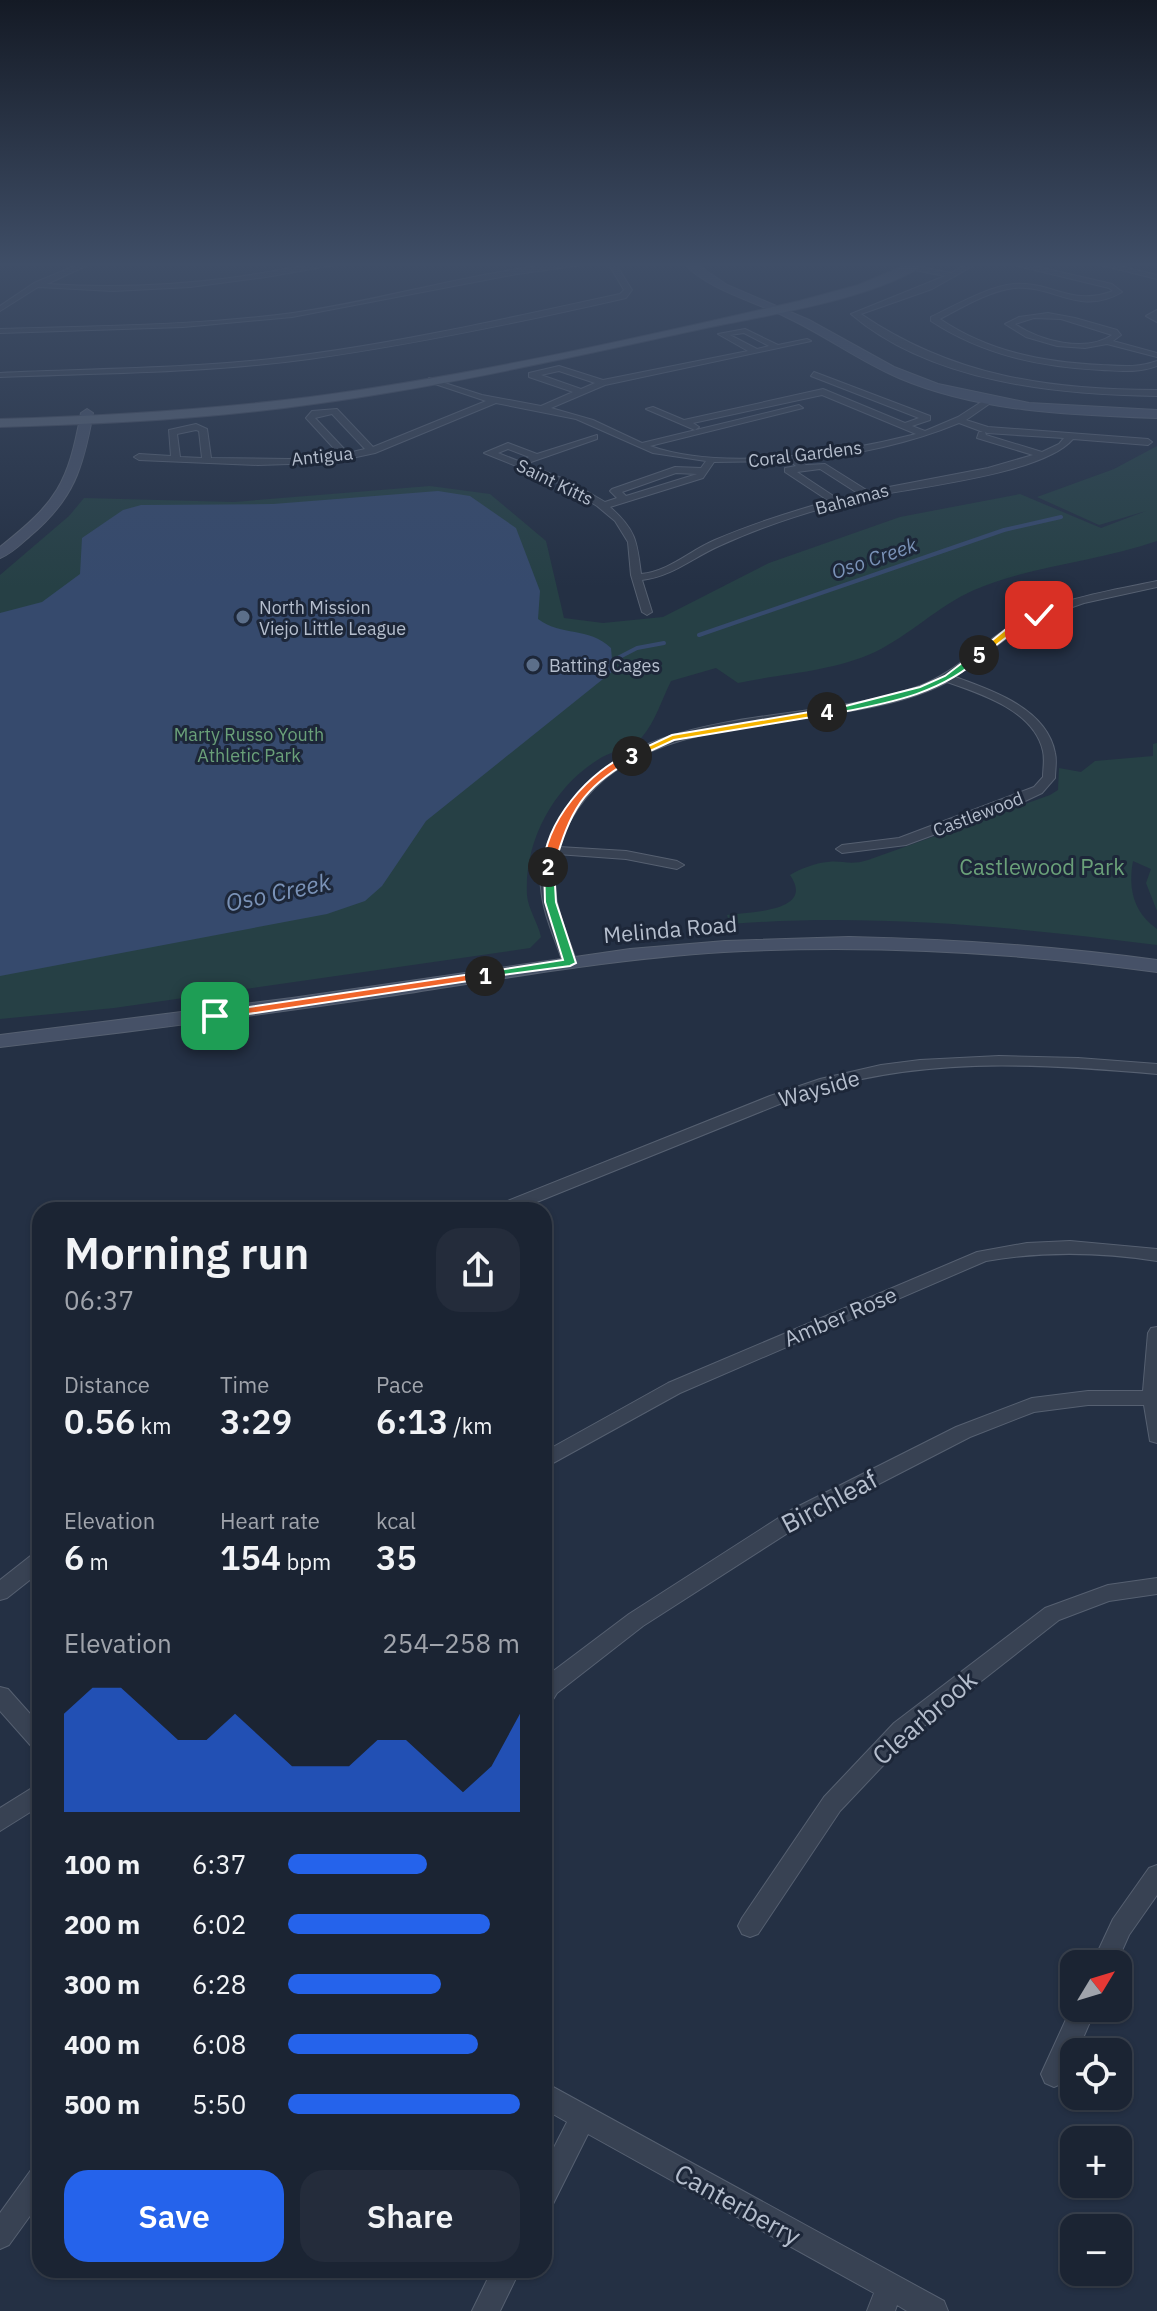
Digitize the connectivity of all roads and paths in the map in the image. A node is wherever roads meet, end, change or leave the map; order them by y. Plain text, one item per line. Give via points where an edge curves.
1 (85, 371) edge
2 (442, 371) edge
3 (474, 371) edge
4 (548, 371) edge
5 (567, 371) edge
6 (663, 371) edge
7 (894, 371) edge
8 (972, 371) edge
9 (992, 371) edge
10 (814, 374) dead end
11 (0, 375) edge
12 (984, 375) junction
13 (432, 380) junction
14 (603, 383) junction
15 (578, 391) junction
16 (1098, 393) junction
17 (1157, 393) edge
18 (866, 396) junction
19 (989, 400) junction
20 (494, 401) junction
21 (847, 402) junction
22 (823, 403) dead end
23 (755, 405) junction
24 (543, 408) junction
25 (650, 409) dead end
26 (1101, 413) junction
27 (769, 414) junction
28 (1157, 414) edge
29 (0, 416) edge
30 (86, 417) junction
31 (959, 420) junction
32 (685, 422) junction
33 (0, 423) edge
34 (904, 426) junction
35 (987, 430) junction
36 (703, 431) junction
37 (924, 434) junction
38 (1071, 436) junction
39 (594, 437) dead end
40 (1148, 442) dead end
41 (641, 445) junction
42 (372, 451) junction
43 (345, 455) junction
44 (1041, 455) junction
45 (139, 457) dead end
46 (538, 457) junction
47 (792, 458) junction
48 (176, 459) junction
49 (207, 460) junction
50 (711, 460) junction
51 (520, 464) junction
52 (804, 468) junction
53 (866, 494) junction
54 (837, 502) junction
55 (602, 506) junction
56 (0, 554) edge
57 (637, 577) junction
58 (1157, 584) edge
59 (647, 612) dead end
60 (948, 678) junction
61 (842, 849) dead end
62 (551, 850) junction
63 (677, 865) dead end
64 (570, 963) junction
65 (1157, 966) edge
66 (0, 1041) edge
67 (1157, 1069) edge
68 (521, 1202) edge
69 (1157, 1255) edge
70 (1157, 1333) edge
71 (1152, 1398) junction
72 (1157, 1436) edge
73 (552, 1457) edge
74 (32, 1566) edge
75 (1157, 1586) edge
76 (0, 1592) edge
77 (552, 1684) edge
78 (0, 1696) edge
79 (32, 1731) edge
80 (32, 1799) edge
81 (0, 1821) edge
82 (1157, 1876) edge
83 (750, 1926) dead end
84 (1110, 1950) edge
85 (1078, 2022) edge
86 (1054, 2074) dead end
87 (552, 2100) edge
88 (583, 2117) junction
89 (552, 2179) edge
90 (32, 2190) edge
91 (0, 2236) edge
92 (502, 2278) edge
93 (885, 2300) edge
94 (486, 2311) edge
95 (934, 2311) edge

1 - 11 street
2 - 30 main road via 243,402
3 - 13 main road
4 - 15 street via 532,375
5 - 14 street
6 - 14 street
7 - 19 main road
8 - 12 street
9 - 12 street
10 - 18 street
12 - 16 street
13 - 20 street, Coral Gardens via 454,392
13 - 30 main road via 293,403
14 - 15 street
15 - 24 street
16 - 17 street
16 - 26 street
18 - 21 street
18 - 34 street via 927,418
19 - 26 main road
19 - 31 street, Coral Gardens
20 - 24 street, Coral Gardens
20 - 42 street, Antigua
21 - 23 street via 823,392
21 - 34 street
22 - 27 street
23 - 27 street
23 - 32 street
24 - 41 street, Coral Gardens via 595,423
25 - 32 street
26 - 28 main road
27 - 36 street
29 - 30 main road
30 - 33 main road
30 - 56 main road via 65,490 47,514
31 - 35 street
31 - 37 street, Coral Gardens
32 - 36 street
34 - 37 street
35 - 38 street
35 - 44 street via 980,436
36 - 41 street
37 - 47 street, Coral Gardens
38 - 40 street
38 - 44 street, Bahamas via 1065,446
39 - 46 street
41 - 50 street, Coral Gardens
42 - 43 street, Antigua
42 - 43 street via 334,411 315,413 310,418
43 - 49 street, Antigua
44 - 53 street, Bahamas
45 - 48 street, Antigua
46 - 51 street
46 - 51 street, Saint Kitts via 508,446 489,453
47 - 50 street, Coral Gardens
47 - 52 street
48 - 49 street, Antigua
48 - 49 street via 172,432 196,427 203,429
50 - 55 street via 700,476
51 - 55 street, Saint Kitts
52 - 53 street via 822,466
52 - 54 street via 788,470
53 - 54 street, Bahamas
54 - 57 street, Bahamas via 714,544 663,575
55 - 57 street, Saint Kitts via 630,534
57 - 59 street, Saint Kitts
58 - 60 street via 1039,615
60 - 61 street, Castlewood via 977,688 1026,718 1049,751 1049,778 1019,799 901,842
60 - 62 street via 895,699 697,733 648,747 613,766 578,796
62 - 63 street
62 - 64 street via 551,902
64 - 65 main road, Melinda Road via 662,951 868,943 1099,957
64 - 66 main road, Melinda Road via 215,1016
67 - 68 street, Wayside via 995,1061 924,1064 841,1078
69 - 73 street, Amber Rose via 1065,1246 983,1256 674,1388
70 - 71 street
71 - 72 street
71 - 77 street, Birchleaf via 1032,1405 963,1432 798,1516 636,1620
74 - 76 street
75 - 83 street, Clearbrook via 1108,1593 1052,1614 902,1730 832,1804
78 - 79 street
80 - 81 street
82 - 84 street
85 - 86 street
87 - 88 street, Canterberry
88 - 89 street
88 - 93 street, Canterberry
90 - 91 street
92 - 94 street
93 - 95 street, Canterberry

